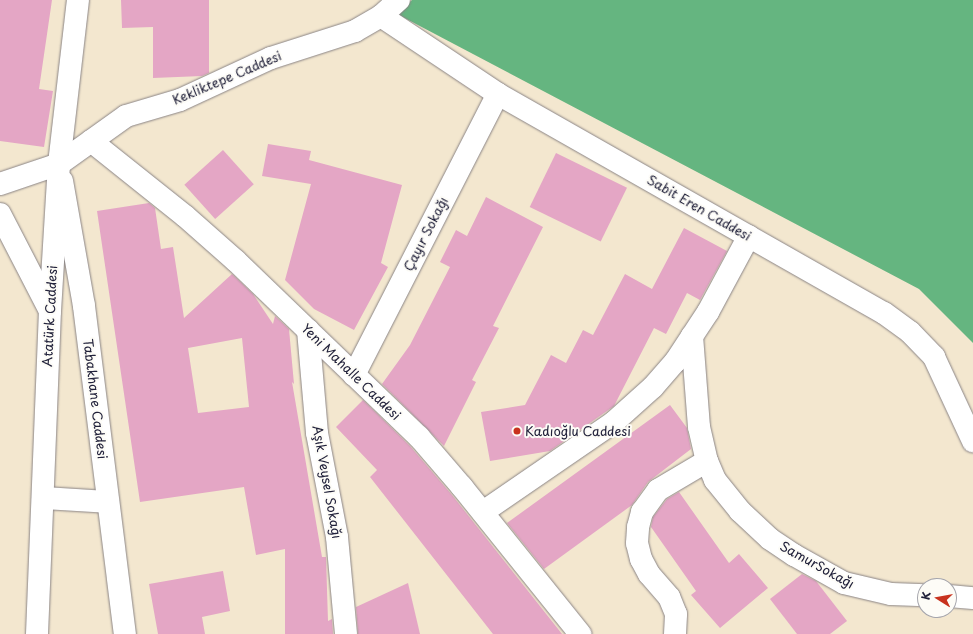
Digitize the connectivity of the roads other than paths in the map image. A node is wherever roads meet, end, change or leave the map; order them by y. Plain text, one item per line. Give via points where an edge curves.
1 (78, 0) edge
2 (399, 0) edge
3 (380, 16) junction
4 (498, 94) junction
5 (91, 141) junction
6 (59, 164) junction
7 (0, 184) edge
8 (0, 214) edge
9 (749, 236) junction
10 (50, 311) junction
11 (308, 330) junction
12 (692, 336) junction
13 (354, 375) junction
14 (973, 441) edge
15 (707, 461) junction
16 (43, 498) junction
17 (108, 502) junction
18 (483, 512) junction
19 (917, 595) edge
20 (957, 597) edge
21 (973, 598) edge
22 (37, 634) edge
23 (125, 634) edge
24 (346, 634) edge
25 (580, 634) edge
26 (675, 634) edge

1 - 6 street, Atatürk Caddesi
2 - 3 street, Kekliktepe Caddesi
3 - 4 street, Sabit Eren Caddesi
3 - 5 street, Kekliktepe Caddesi via 355,32 271,58 194,95 126,116
4 - 9 street, Sabit Eren Caddesi
4 - 13 street, Çayır Sokağı
5 - 6 street, Kekliktepe Caddesi
5 - 11 street, Yeni Mahalle Caddesi via 185,216
6 - 7 street, Kekliktepe Caddesi
6 - 10 street, Atatürk Caddesi
6 - 17 street, Tabakhane Caddesi via 84,306
8 - 10 street
9 - 12 street
9 - 14 street, Sabit Eren Caddesi via 855,294 910,332 934,357
10 - 16 street, Atatürk Caddesi
11 - 13 street, Yeni Mahalle Caddesi
11 - 24 street, Aşık Veysel Sokağı via 317,433 337,537
12 - 15 street, SamurSokağı via 699,427
12 - 18 street via 675,362 653,387 614,422
13 - 18 street, Yeni Mahalle Caddesi via 419,437
15 - 19 street, SamurSokağı via 715,480 740,511 794,555 844,583 867,591
15 - 26 street via 658,490 642,512 638,527 637,543 641,559 649,574 669,596 676,614
16 - 17 street
16 - 22 street, Atatürk Caddesi
17 - 23 street, Tabakhane Caddesi
18 - 25 street, Yeni Mahalle Caddesi
20 - 21 street

